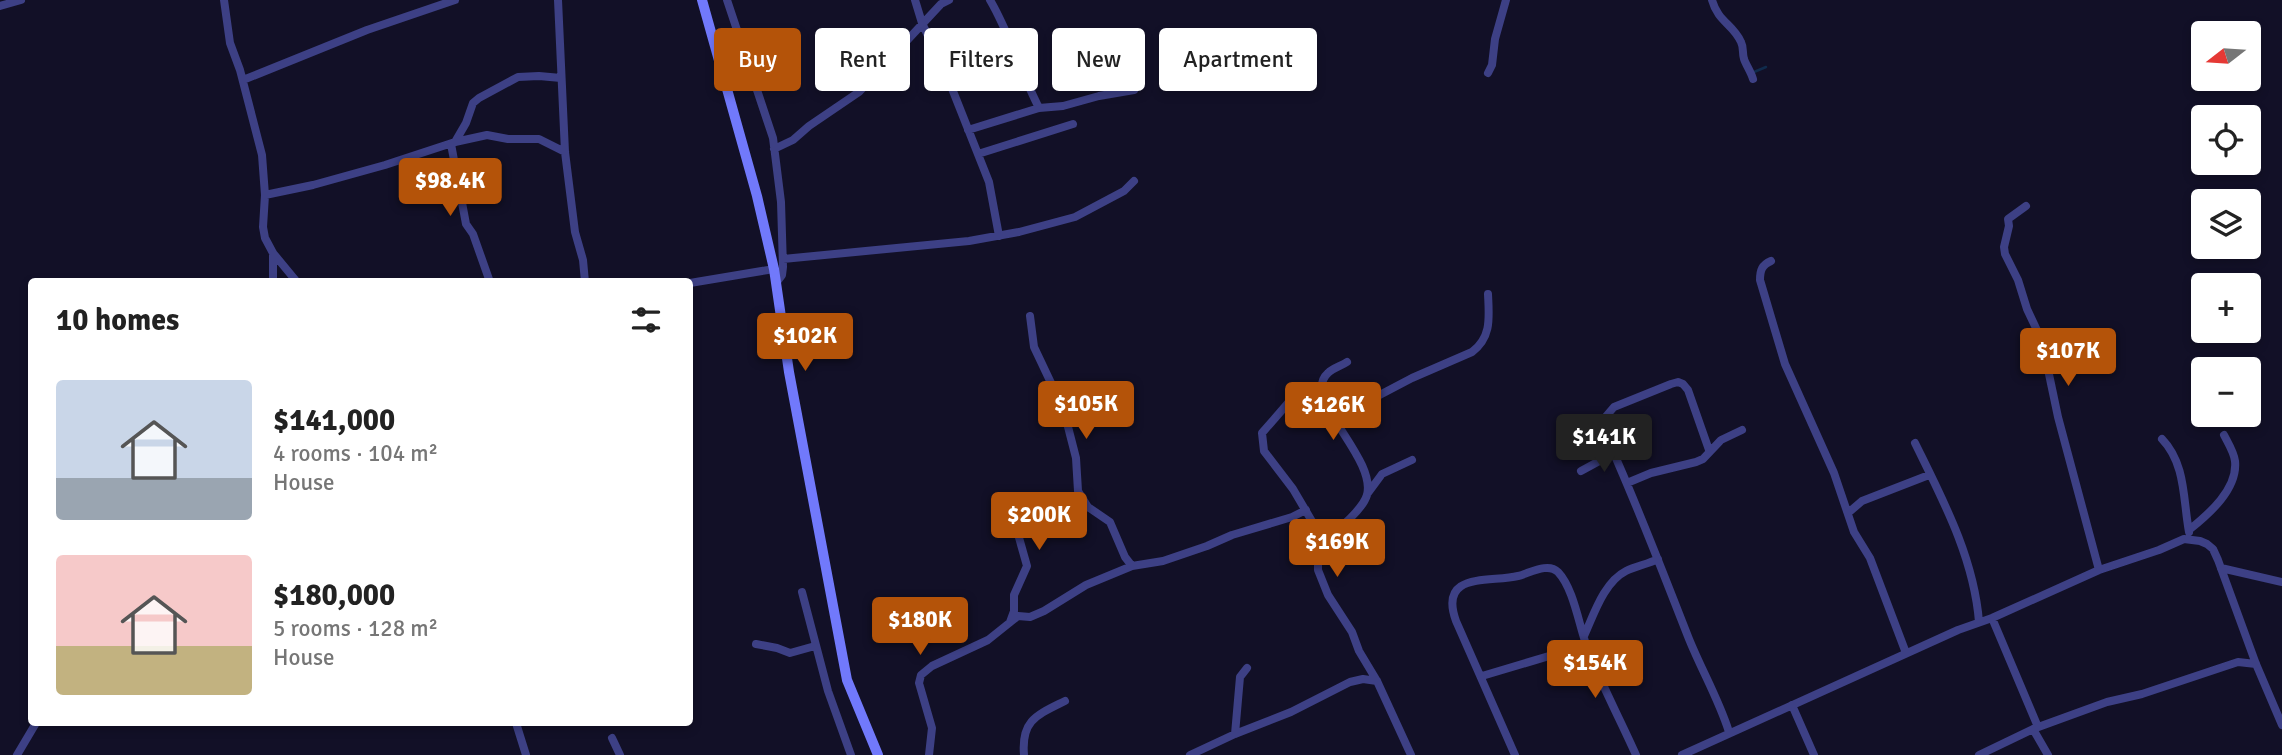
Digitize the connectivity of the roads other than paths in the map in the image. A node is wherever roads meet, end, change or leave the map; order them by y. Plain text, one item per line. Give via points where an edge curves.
1 (21, 0) edge
2 (224, 0) edge
3 (454, 0) edge
4 (558, 0) edge
5 (702, 0) edge
6 (727, 0) edge
7 (915, 0) edge
8 (949, 0) edge
9 (990, 0) edge
10 (1506, 0) edge
11 (1712, 0) edge
12 (0, 6) edge
13 (922, 23) junction
14 (1488, 73) dead end
15 (561, 78) junction
16 (1754, 79) dead end
17 (243, 80) junction
18 (1128, 91) edge
19 (1039, 108) junction
20 (1073, 124) dead end
21 (968, 130) junction
22 (453, 143) junction
23 (774, 149) junction
24 (565, 152) junction
25 (978, 154) junction
26 (1134, 181) dead end
27 (265, 195) junction
28 (2026, 206) dead end
29 (999, 236) junction
30 (273, 253) junction
31 (783, 259) junction
32 (1771, 261) dead end
33 (774, 269) junction
34 (273, 278) edge
35 (294, 278) edge
36 (489, 278) edge
37 (585, 278) edge
38 (693, 282) edge
39 (776, 284) junction
40 (1488, 294) dead end
41 (1030, 316) dead end
42 (1347, 362) dead end
43 (1289, 402) dead end
44 (1334, 419) junction
45 (1742, 430) dead end
46 (2224, 435) dead end
47 (2162, 439) dead end
48 (1914, 443) dead end
49 (1709, 450) junction
50 (1614, 453) junction
51 (1412, 460) dead end
52 (1581, 471) dead end
53 (1929, 475) junction
54 (1626, 483) junction
55 (1367, 495) junction
56 (1087, 507) junction
57 (1306, 510) junction
58 (1847, 513) junction
59 (2190, 534) junction
60 (1318, 546) junction
61 (1658, 559) junction
62 (1132, 566) junction
63 (2221, 568) junction
64 (2099, 570) junction
65 (2282, 582) edge
66 (802, 592) dead end
67 (1992, 618) junction
68 (1010, 622) junction
69 (1979, 622) junction
70 (1584, 636) junction
71 (756, 644) dead end
72 (1586, 645) junction
73 (815, 646) junction
74 (1906, 653) junction
75 (2256, 664) junction
76 (1247, 667) dead end
77 (1482, 676) junction
78 (1377, 681) junction
79 (1065, 701) dead end
80 (1792, 705) junction
81 (2281, 720) edge
82 (34, 726) edge
83 (517, 726) edge
84 (2036, 728) junction
85 (1729, 732) junction
86 (1234, 734) junction
87 (612, 738) dead end
88 (1209, 751) edge
89 (17, 755) edge
90 (526, 755) edge
91 (620, 755) edge
92 (851, 755) edge
93 (878, 755) edge
94 (929, 755) edge
95 (1024, 755) edge
96 (1189, 755) edge
97 (1411, 755) edge
98 (1515, 755) edge
99 (1636, 755) edge
100 (1682, 755) edge
101 (1814, 755) edge
102 (1979, 755) edge
103 (2048, 755) edge

1 - 12 street
2 - 17 street via 230,43
3 - 17 street
4 - 15 street
5 - 33 main road
6 - 23 street
7 - 13 street
8 - 13 street
9 - 19 street
10 - 14 street
11 - 16 street via 1718,16 1744,46 1744,61
13 - 21 street
13 - 23 street via 859,92
15 - 22 street via 517,77 479,98
15 - 24 street
17 - 27 street via 262,155
18 - 19 street
19 - 21 street
20 - 25 street
21 - 25 street
22 - 24 street via 487,135 530,137
22 - 27 street via 385,166
22 - 36 street via 466,224
23 - 31 street
24 - 37 street
25 - 29 street
26 - 29 street via 1125,191 1075,217
27 - 30 street via 262,227
28 - 64 street via 2008,219 2005,254 2042,341
29 - 31 street
30 - 34 street
30 - 35 street
31 - 39 street
32 - 58 street via 1760,271 1760,280 1779,345
33 - 38 street
33 - 39 main road
39 - 93 main road via 847,680
40 - 44 street via 1488,332 1479,347
41 - 56 street via 1034,347 1066,419 1076,458 1077,491
42 - 44 street via 1327,374 1321,385
43 - 57 street via 1262,433 1262,445
44 - 55 street via 1365,470
45 - 49 street
46 - 59 street via 2234,458 2234,477
47 - 59 street via 2181,472
48 - 53 street
49 - 50 street via 1688,390 1678,382 1607,413 1602,427
49 - 54 street via 1703,459 1686,466
50 - 52 street
50 - 54 street
51 - 55 street via 1382,474
53 - 58 street via 1862,501
53 - 69 street via 1951,517 1976,592
54 - 61 street
55 - 60 street
56 - 62 street via 1110,522
56 - 68 street via 1021,524 1018,534 1027,566 1014,595
57 - 60 street
57 - 62 street via 1163,561
58 - 74 street via 1870,558
59 - 63 street via 2213,549
59 - 64 street
60 - 78 street via 1322,583
61 - 70 street via 1617,578
61 - 85 street
62 - 68 street via 1086,585 1044,611
63 - 65 street
63 - 75 street
64 - 67 street
66 - 73 street
67 - 69 street
67 - 84 street
68 - 94 street via 988,640 932,666 921,676 932,728
69 - 74 street
70 - 72 street
70 - 77 street via 1565,583 1552,568 1468,582 1456,591 1452,610
71 - 73 street via 790,653
72 - 77 street
72 - 99 street
73 - 92 street
74 - 80 street
75 - 81 street
75 - 84 street via 2238,662
76 - 86 street via 1240,677
77 - 98 street
78 - 86 street via 1350,682
78 - 97 street
79 - 95 street via 1033,718 1026,727
80 - 85 street
80 - 101 street
82 - 89 street
83 - 90 street
84 - 102 street
84 - 103 street
85 - 100 street
86 - 88 street
87 - 91 street
88 - 96 street

